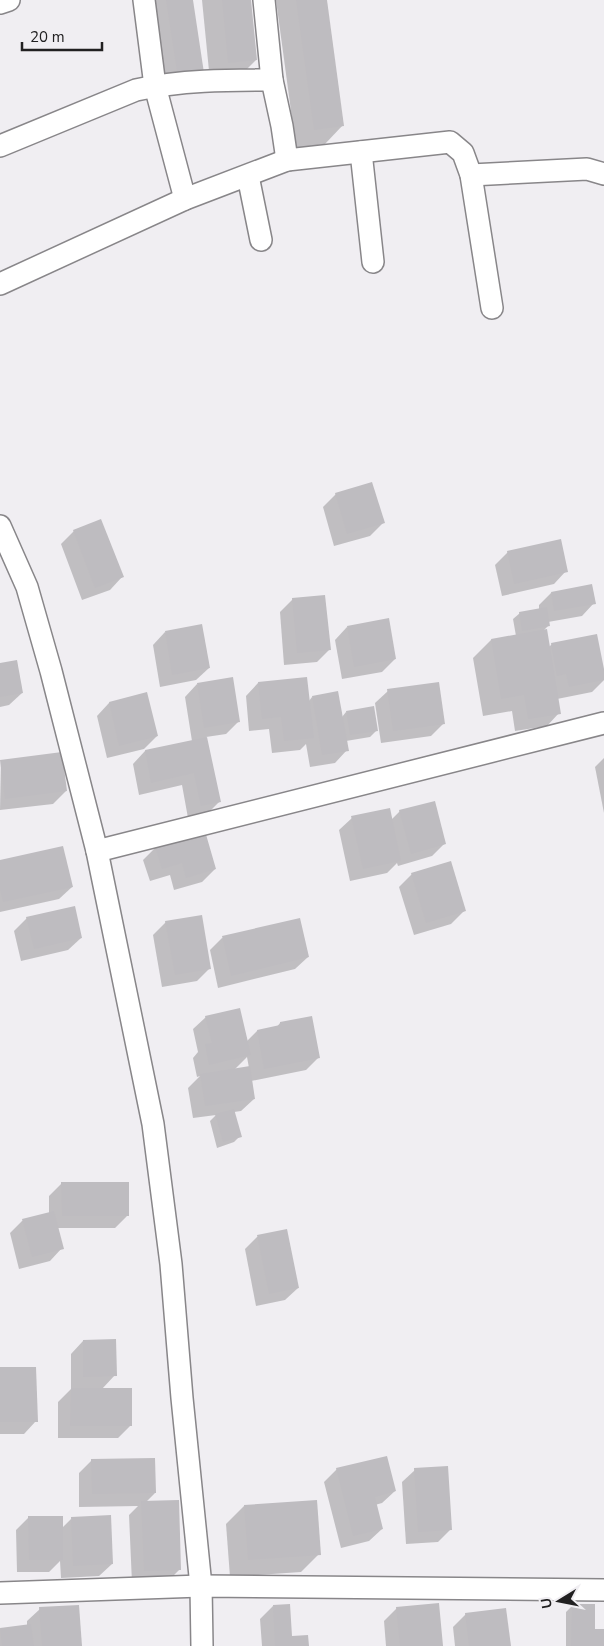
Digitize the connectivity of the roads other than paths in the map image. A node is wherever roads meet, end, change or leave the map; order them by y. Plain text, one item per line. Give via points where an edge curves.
1 (9, 0) edge
2 (144, 0) edge
3 (264, 0) edge
4 (0, 3) edge
5 (272, 80) junction
6 (155, 86) junction
7 (0, 146) edge
8 (361, 152) junction
9 (287, 160) junction
10 (604, 174) edge
11 (470, 175) junction
12 (248, 176) junction
13 (185, 199) junction
14 (261, 240) dead end
15 (373, 262) dead end
16 (0, 284) edge
17 (492, 308) dead end
18 (0, 526) edge
19 (604, 723) edge
20 (98, 852) junction
21 (201, 1586) junction
22 (604, 1590) edge
23 (0, 1593) edge
24 (202, 1646) edge

1 - 4 street
2 - 6 street
3 - 5 street
5 - 6 street
5 - 9 street
6 - 7 street via 136,90
6 - 13 street
8 - 9 street
8 - 11 street via 450,142 464,153
8 - 15 street
9 - 12 street
10 - 11 street via 587,170
11 - 17 street
12 - 13 street
12 - 14 street
13 - 16 street
18 - 20 street via 27,587
19 - 20 street
20 - 21 street via 153,1124 171,1264
21 - 22 street
21 - 23 street
21 - 24 street

